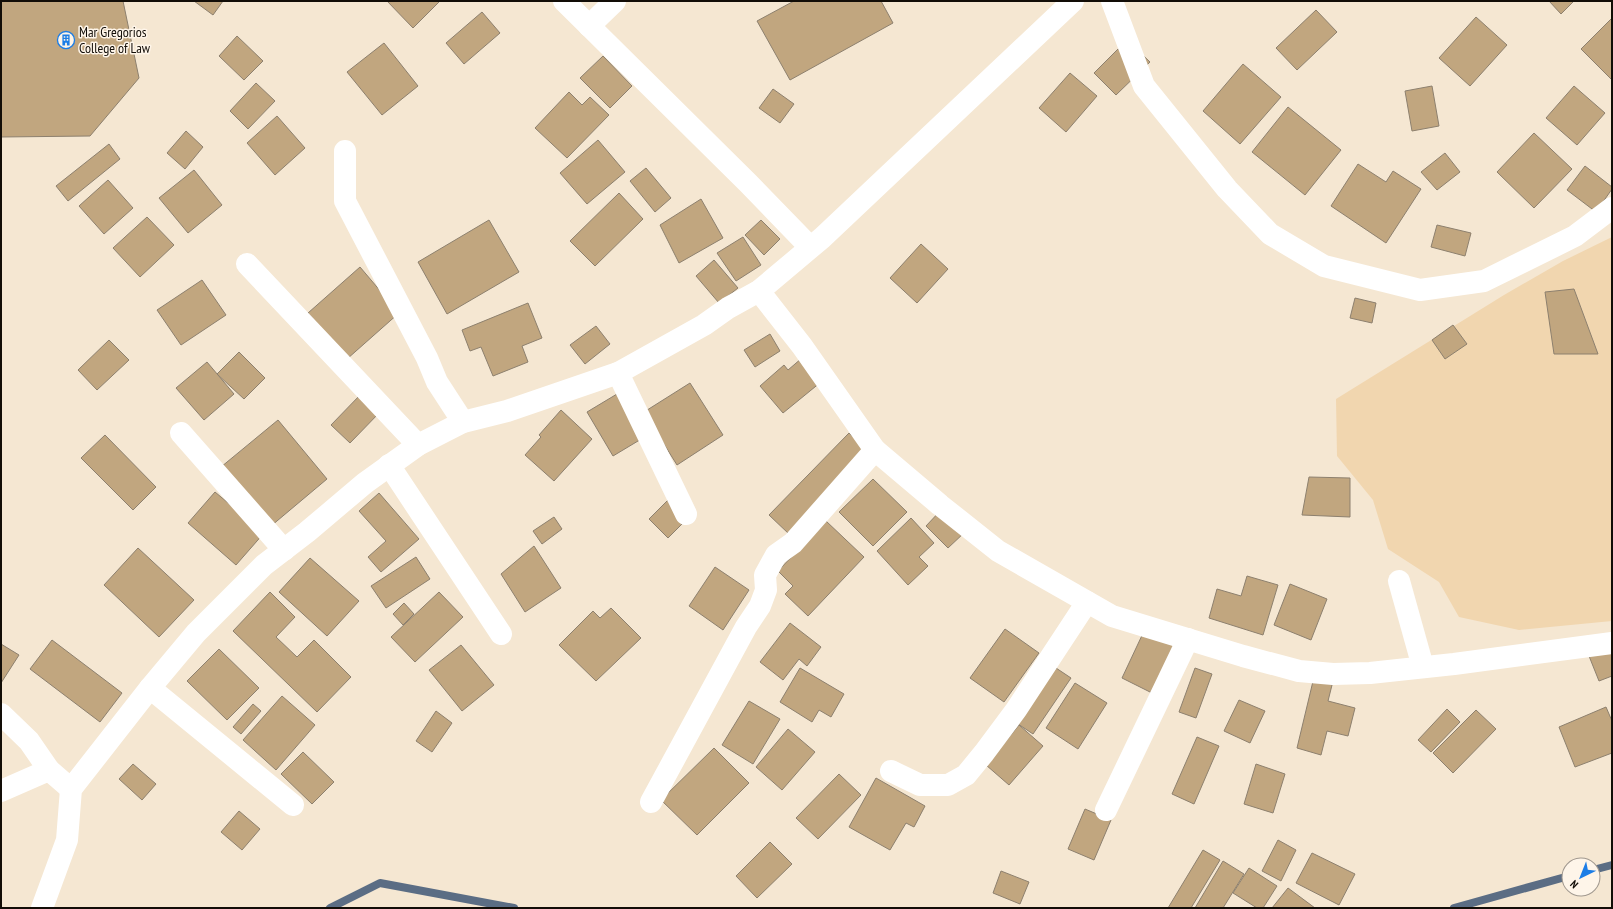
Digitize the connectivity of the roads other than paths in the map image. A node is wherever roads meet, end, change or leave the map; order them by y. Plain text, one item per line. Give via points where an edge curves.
1 (564, 1) edge
2 (615, 1) edge
3 (1073, 1) edge
4 (1112, 1) edge
5 (589, 26) junction
6 (345, 151) dead end
7 (1612, 208) edge
8 (810, 247) junction
9 (247, 264) dead end
10 (759, 291) junction
11 (618, 372) junction
12 (463, 422) junction
13 (181, 432) dead end
14 (418, 445) junction
15 (875, 450) junction
16 (389, 465) junction
17 (686, 514) dead end
18 (284, 550) junction
19 (1399, 581) dead end
20 (1087, 602) junction
21 (501, 634) dead end
22 (1188, 639) junction
23 (1612, 643) edge
24 (1423, 667) junction
25 (150, 688) junction
26 (1, 714) edge
27 (49, 770) junction
28 (892, 770) dead end
29 (71, 789) junction
30 (1, 790) edge
31 (651, 802) dead end
32 (292, 805) dead end
33 (1106, 810) dead end
34 (42, 908) edge

1 - 5 street
2 - 5 street
3 - 8 street
4 - 7 street via 1144,86 1227,189 1270,234 1324,266 1420,290 1484,281 1575,236
5 - 8 street
6 - 12 street via 345,201 437,382
8 - 10 street
9 - 14 street
10 - 11 street via 697,329
10 - 15 street via 802,346
11 - 12 street via 507,410
11 - 17 street
12 - 14 street
13 - 18 street
14 - 16 street
15 - 20 street via 998,551
15 - 31 street via 793,543 776,556 768,568 765,575 766,590 760,606 746,627
16 - 18 street
16 - 21 street
18 - 25 street via 264,565 196,633
19 - 24 street
20 - 22 street via 1112,616
20 - 28 street via 1016,710 966,774 948,785 920,785
22 - 24 street via 1300,671 1334,674 1370,673
22 - 33 street
23 - 24 street
25 - 29 street
25 - 32 street
26 - 27 street via 29,741
27 - 29 street
27 - 30 street
29 - 34 street via 67,840

